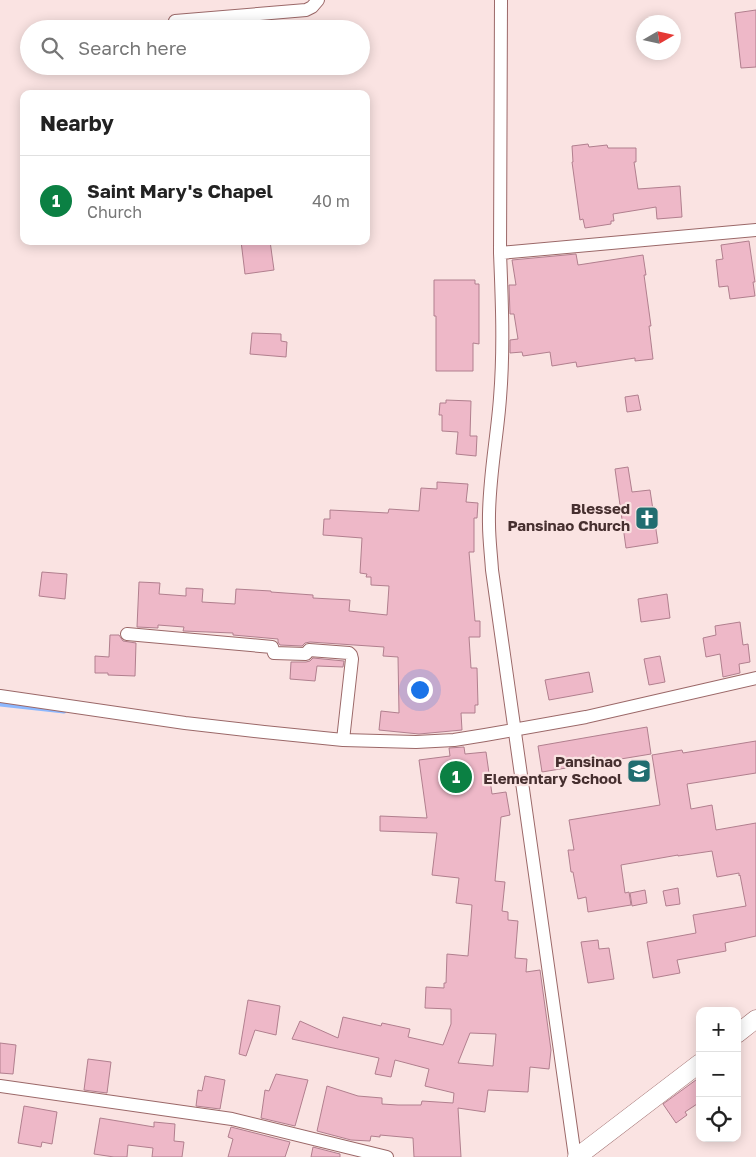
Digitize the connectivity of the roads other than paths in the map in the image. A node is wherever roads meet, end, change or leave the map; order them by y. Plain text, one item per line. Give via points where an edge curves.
1 (318, 0) edge
2 (501, 0) edge
3 (187, 20) edge
4 (756, 230) edge
5 (500, 253) junction
6 (127, 634) dead end
7 (756, 678) edge
8 (0, 696) edge
9 (514, 729) junction
10 (343, 740) junction
11 (756, 1020) edge
12 (741, 1031) edge
13 (696, 1066) edge
14 (0, 1086) edge
15 (387, 1157) edge
16 (576, 1157) edge

1 - 3 street via 306,10
2 - 5 street
4 - 5 street
5 - 9 street via 502,364 489,525
6 - 10 street via 272,647 274,653 306,654 309,650 348,653 352,659
7 - 9 street via 586,717
8 - 10 street
9 - 10 street via 454,740
9 - 16 street
11 - 12 main road
13 - 16 main road
14 - 15 street via 232,1119

